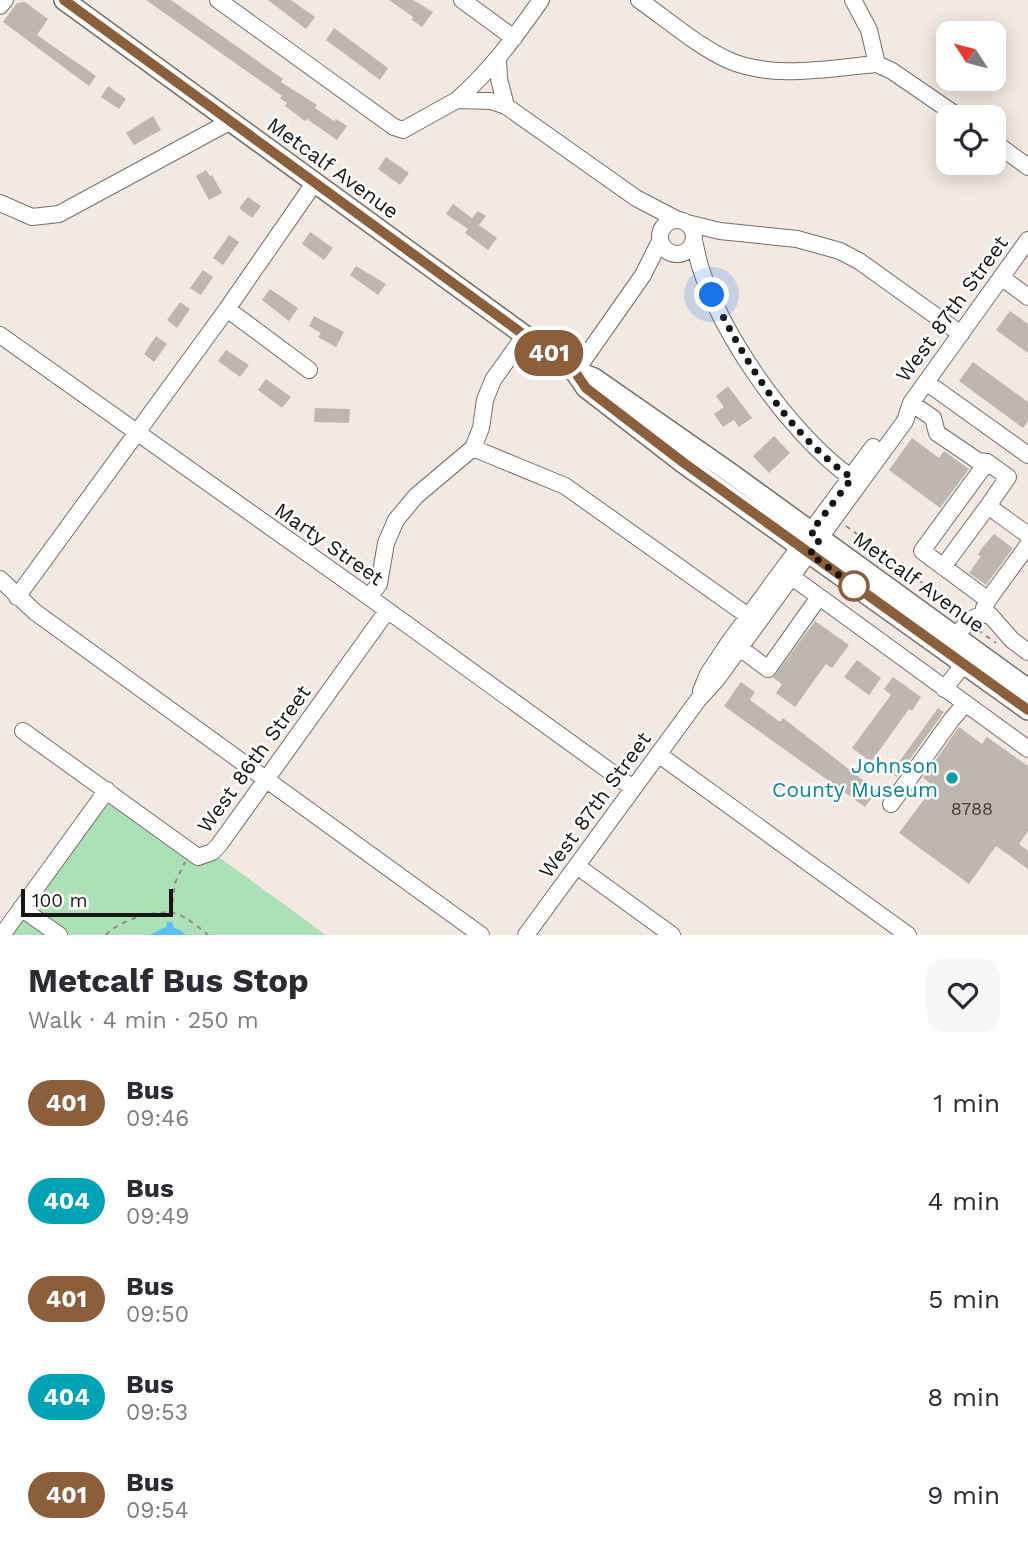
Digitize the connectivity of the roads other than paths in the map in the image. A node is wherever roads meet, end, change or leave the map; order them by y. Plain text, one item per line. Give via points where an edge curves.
1 (64, 0) edge
2 (218, 0) edge
3 (462, 0) edge
4 (541, 0) edge
5 (639, 0) edge
6 (853, 0) edge
7 (514, 38) junction
8 (498, 60) junction
9 (877, 64) junction
10 (457, 100) junction
11 (942, 105) edge
12 (506, 106) junction
13 (231, 121) junction
14 (1006, 151) edge
15 (1028, 167) edge
16 (315, 182) junction
17 (636, 198) junction
18 (0, 203) edge
19 (682, 222) junction
20 (720, 231) junction
21 (660, 237) junction
22 (1028, 240) edge
23 (695, 242) junction
24 (674, 253) junction
25 (643, 275) junction
26 (702, 276) junction
27 (1001, 277) junction
28 (1028, 297) edge
29 (227, 309) junction
30 (961, 334) junction
31 (0, 335) edge
32 (525, 335) junction
33 (309, 370) dead end
34 (575, 372) junction
35 (926, 382) junction
36 (911, 404) junction
37 (136, 432) junction
38 (473, 448) junction
39 (1028, 455) edge
40 (987, 462) junction
41 (852, 478) junction
42 (988, 506) junction
43 (1028, 535) edge
44 (810, 543) junction
45 (1028, 545) edge
46 (943, 567) junction
47 (792, 577) junction
48 (0, 579) edge
49 (17, 597) junction
50 (369, 597) junction
51 (819, 597) junction
52 (985, 607) junction
53 (387, 611) junction
54 (748, 616) junction
55 (959, 627) junction
56 (740, 648) junction
57 (1028, 652) edge
58 (964, 664) junction
59 (944, 689) junction
60 (1028, 689) edge
61 (698, 700) junction
62 (965, 704) junction
63 (1028, 710) edge
64 (23, 731) dead end
65 (1028, 749) edge
66 (658, 754) junction
67 (266, 780) junction
68 (634, 788) junction
69 (107, 790) junction
70 (891, 804) dead end
71 (577, 866) junction
72 (21, 908) junction
73 (2, 935) edge
74 (60, 935) edge
75 (481, 935) edge
76 (526, 935) edge
77 (672, 935) edge
78 (908, 935) edge

1 - 13 main road, Metcalf Avenue
2 - 10 street via 394,127 411,127
3 - 7 street
4 - 7 street
5 - 9 street via 710,51 751,68 784,71
6 - 9 street via 869,30
7 - 8 street
8 - 10 street
8 - 12 street
9 - 11 street
10 - 12 street
12 - 17 street
13 - 16 main road, Metcalf Avenue
13 - 18 street via 59,214 32,217
14 - 15 street
16 - 29 street
16 - 32 main road, Metcalf Avenue
17 - 19 street
17 - 21 street via 653,217
19 - 20 street
19 - 21 street via 668,223
19 - 23 street via 693,232
20 - 23 street
20 - 30 street via 797,239 840,251
21 - 24 street via 665,249
21 - 25 street
22 - 27 street, West 87th Street
23 - 24 street via 686,252
23 - 26 street
24 - 25 street
24 - 26 street
25 - 34 street
26 - 41 street via 760,381 822,456
27 - 28 street
27 - 30 street, West 87th Street
29 - 33 street
29 - 37 street
30 - 35 street, West 87th Street
31 - 37 street, Marty Street
32 - 34 main road, Metcalf Avenue
32 - 38 street via 493,380
34 - 44 main road, Metcalf Avenue via 594,378
35 - 36 street, West 87th Street
35 - 39 street
36 - 40 street via 933,418 937,433 978,461
36 - 41 street, West 87th Street via 895,416
36 - 44 street, West 87th Street via 905,421 835,519
37 - 49 street
37 - 50 street, Marty Street
38 - 50 street via 416,496 396,520 386,543 379,584
38 - 54 street via 565,486
40 - 42 street via 1008,477
40 - 46 street via 922,551
41 - 44 street, West 87th Street
42 - 43 street
42 - 46 street
44 - 47 street, West 87th Street
44 - 54 street, West 87th Street
44 - 55 main road, Metcalf Avenue
44 - 58 main road, Metcalf Avenue
45 - 52 street
46 - 52 street
47 - 51 street
47 - 56 street, West 87th Street
48 - 49 street
49 - 67 street
50 - 53 street, Marty Street
51 - 56 street via 768,669
51 - 59 street
52 - 55 street
52 - 57 street
53 - 67 street, West 86th Street
53 - 68 street, Marty Street
54 - 61 street, West 87th Street via 708,674
55 - 60 main road, Metcalf Avenue
56 - 61 street, West 87th Street
58 - 59 street
58 - 63 main road, Metcalf Avenue
59 - 62 street
61 - 66 street, West 87th Street
62 - 65 street
62 - 70 street
64 - 69 street
66 - 68 street, West 87th Street
66 - 78 street
67 - 69 street, West 86th Street via 219,845 198,857
67 - 75 street
68 - 71 street, West 87th Street
69 - 72 street
71 - 76 street, West 87th Street
71 - 77 street
72 - 73 street
72 - 74 street

